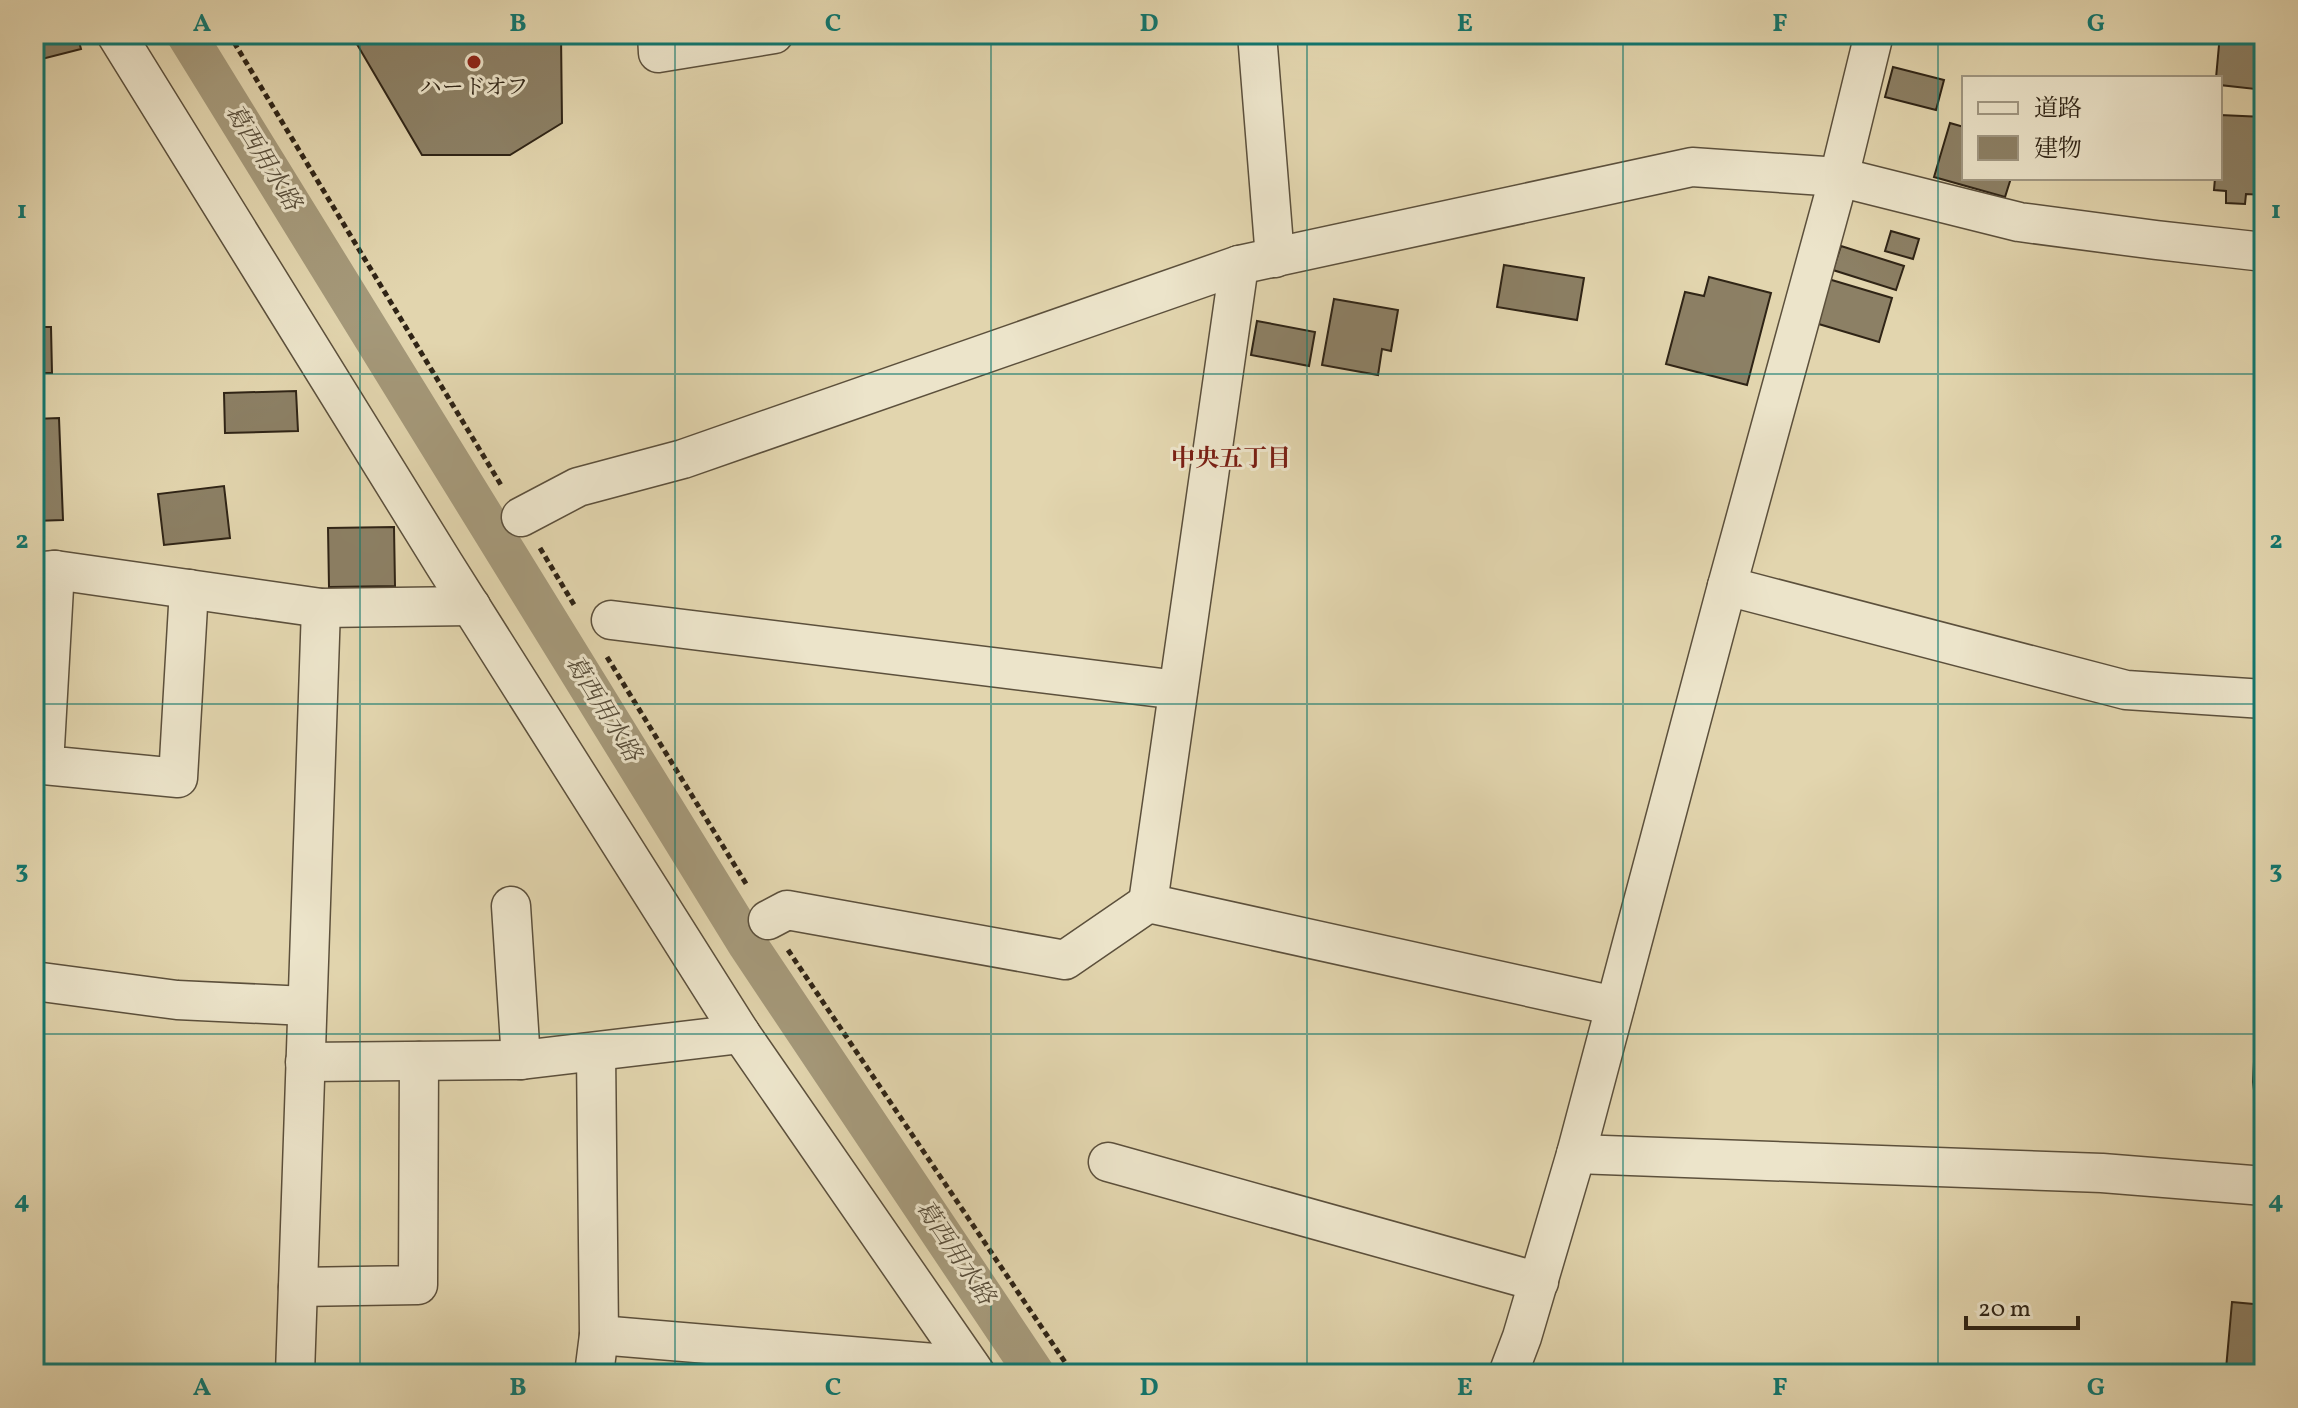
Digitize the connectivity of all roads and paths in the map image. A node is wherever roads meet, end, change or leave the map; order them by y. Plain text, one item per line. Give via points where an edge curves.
1 (116, 34) edge
2 (229, 34) edge
3 (657, 34) edge
4 (774, 34) edge
5 (1257, 34) edge
6 (1874, 34) edge
7 (1839, 177) junction
8 (2264, 252) edge
9 (1275, 258) junction
10 (1239, 265) junction
11 (521, 517) joint
12 (44, 571) edge
13 (1727, 586) junction
14 (189, 589) junction
15 (471, 606) junction
16 (321, 608) junction
17 (611, 620) dead end
18 (1178, 690) junction
19 (2264, 699) edge
20 (1148, 903) junction
21 (511, 906) dead end
22 (768, 920) dead end
23 (34, 981) edge
24 (307, 1006) junction
25 (1615, 1006) junction
26 (741, 1034) junction
27 (596, 1052) junction
28 (521, 1060) junction
29 (419, 1061) junction
30 (305, 1062) junction
31 (1576, 1154) junction
32 (1108, 1162) dead end
33 (2264, 1186) edge
34 (1539, 1282) junction
35 (298, 1287) junction
36 (599, 1335) junction
37 (973, 1370) edge
38 (295, 1374) edge
39 (594, 1374) edge
40 (1508, 1374) edge

1 - 15 street
2 - 11 path
3 - 4 street via 658,53
5 - 9 street
6 - 7 street
7 - 8 street via 2019,222
7 - 9 street via 1692,167
7 - 13 street
9 - 10 street
10 - 11 street via 683,459 578,487
10 - 18 street
12 - 14 street
12 - 14 street via 44,765 178,778
13 - 19 street via 2126,690
13 - 25 street
14 - 16 street
15 - 16 street
15 - 26 street
16 - 24 street
17 - 18 street
18 - 20 street
20 - 22 street via 1065,960 787,910
20 - 25 street
21 - 28 street
23 - 24 street via 177,1000
24 - 30 street
25 - 31 street
26 - 27 street
26 - 37 street
27 - 28 street
27 - 36 street
28 - 29 street
29 - 30 street
29 - 35 street via 418,1285
30 - 35 street
31 - 33 street via 2102,1173
31 - 34 street
32 - 34 street
34 - 40 street
35 - 38 street
36 - 37 street
36 - 39 street

